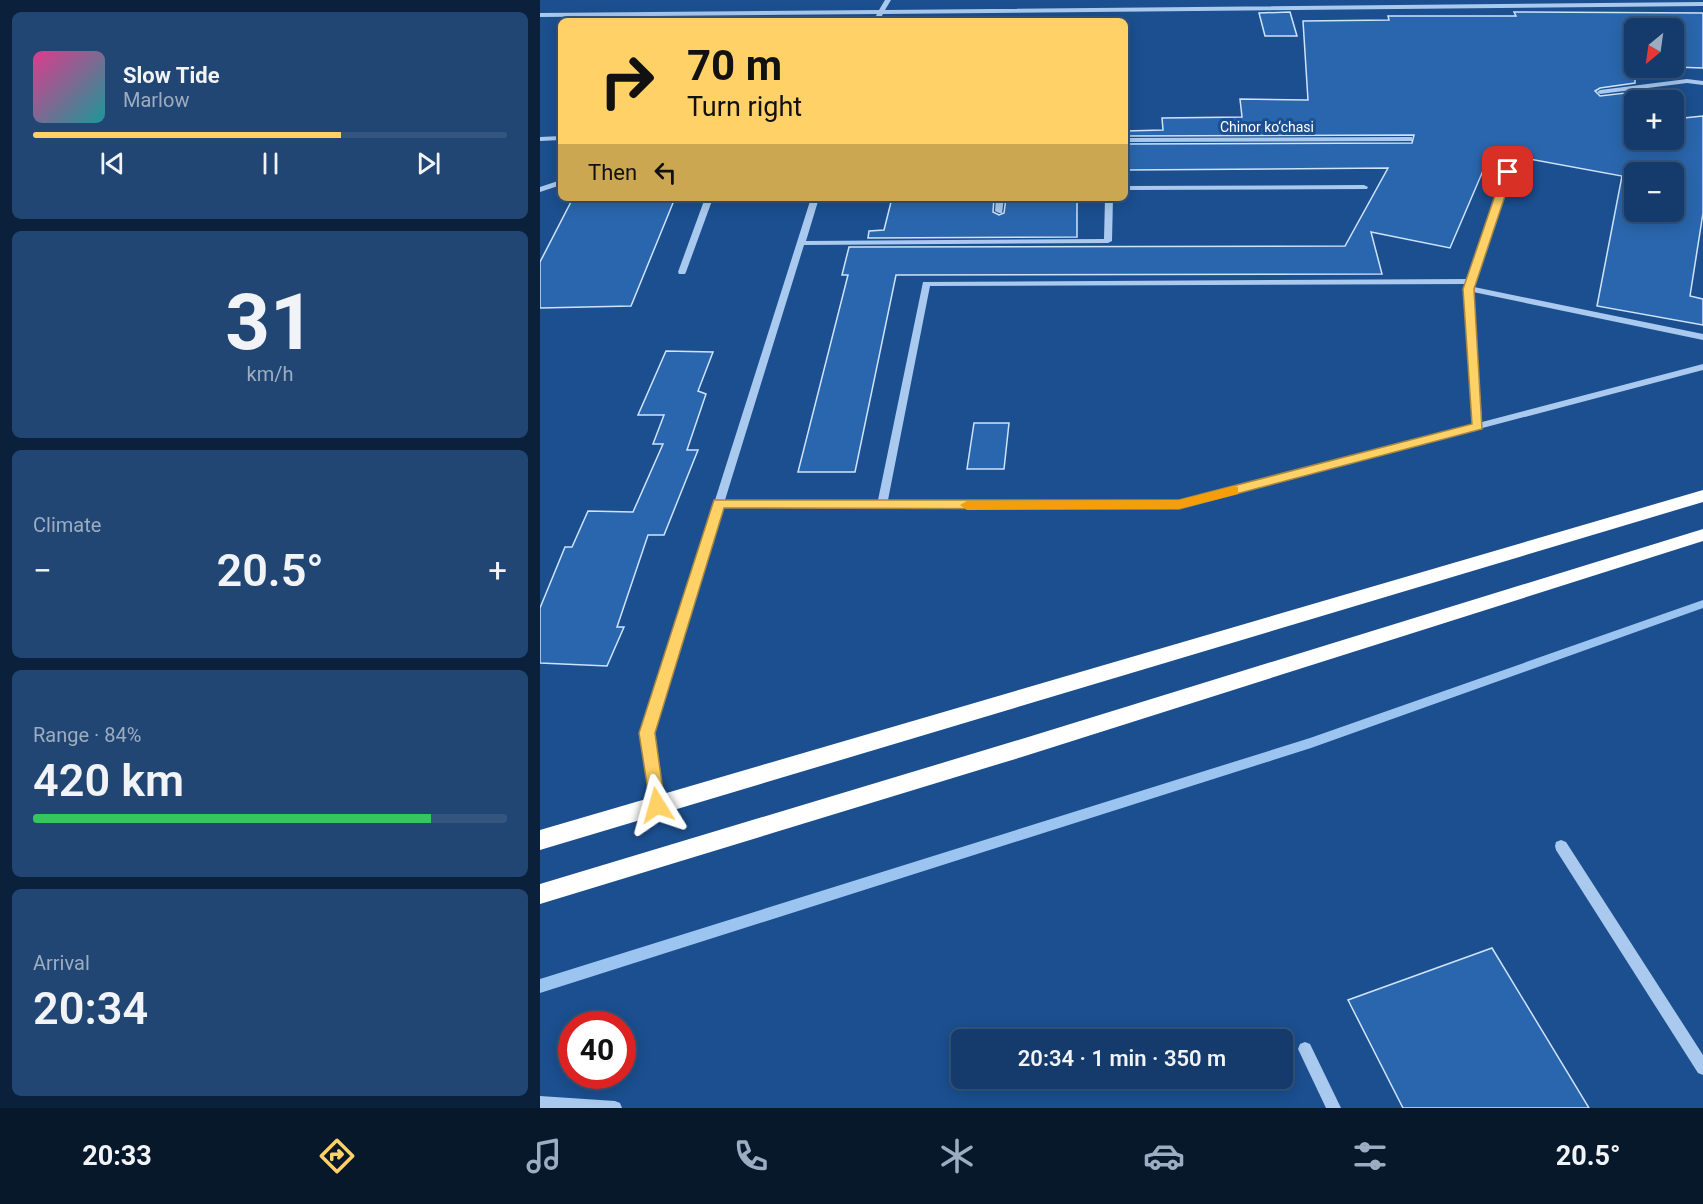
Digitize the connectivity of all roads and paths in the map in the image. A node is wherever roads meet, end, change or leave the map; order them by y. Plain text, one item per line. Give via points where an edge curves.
1 (888, 0) edge
2 (1703, 4) edge
3 (879, 13) junction
4 (540, 15) edge
5 (877, 18) edge
6 (1703, 83) edge
7 (1600, 92) dead end
8 (558, 138) edge
9 (1409, 138) dead end
10 (540, 139) edge
11 (1128, 140) edge
12 (1508, 172) dead end
13 (558, 183) edge
14 (1364, 187) dead end
15 (1128, 188) edge
16 (540, 190) edge
17 (708, 201) edge
18 (814, 201) edge
19 (1000, 201) edge
20 (1109, 201) edge
21 (999, 211) dead end
22 (801, 243) junction
23 (682, 272) dead end
24 (1470, 285) junction
25 (1703, 337) edge
26 (1703, 367) edge
27 (1478, 426) junction
28 (1703, 496) edge
29 (719, 503) junction
30 (882, 505) junction
31 (1703, 535) edge
32 (657, 805) junction
33 (540, 840) edge
34 (1560, 846) dead end
35 (540, 894) edge
36 (1305, 1049) dead end
37 (1703, 1068) edge
38 (540, 1103) edge
39 (615, 1108) edge
40 (1334, 1108) edge

1 - 3 street
2 - 3 street
3 - 4 street
3 - 5 street
6 - 7 street via 1687,81
8 - 10 street
9 - 11 street, Chinor ko‘chasi
12 - 24 street
13 - 16 street
14 - 15 street
17 - 23 street
18 - 22 street
19 - 21 street
20 - 22 street via 1108,242
22 - 29 street
24 - 25 street
24 - 27 street
24 - 30 street via 927,284
26 - 27 street
27 - 30 street via 1179,505
28 - 32 highway
29 - 30 street
29 - 32 street via 647,733
31 - 35 highway
32 - 33 highway
34 - 37 street
36 - 40 street
38 - 39 street

